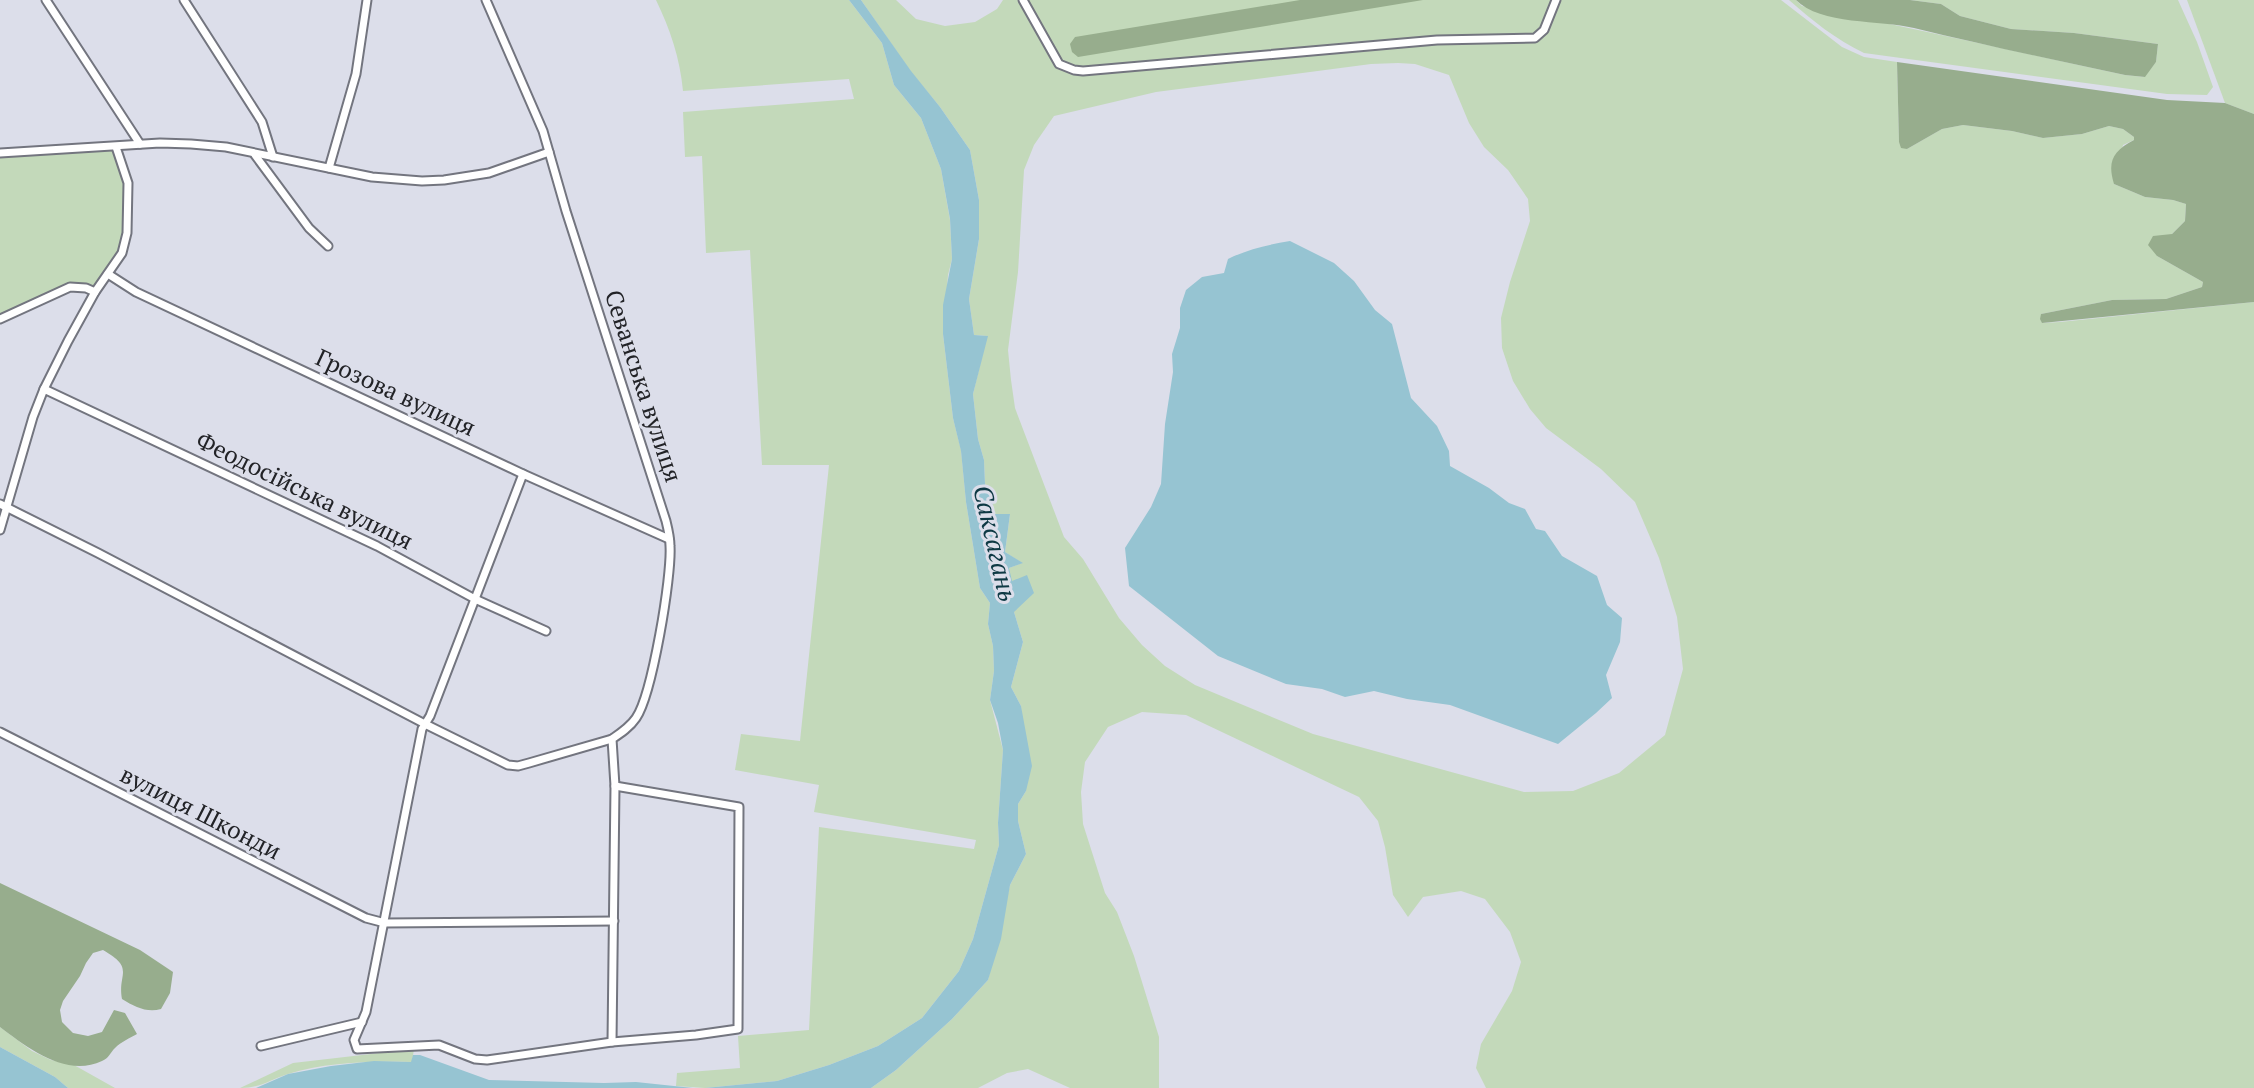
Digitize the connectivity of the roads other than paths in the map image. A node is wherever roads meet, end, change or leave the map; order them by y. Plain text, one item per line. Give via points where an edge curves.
1 (46, 0) edge
2 (184, 0) edge
3 (367, 0) edge
4 (486, 0) edge
5 (1023, 0) edge
6 (1556, 0) edge
7 (140, 144) junction
8 (116, 147) junction
9 (1, 150) edge
10 (549, 152) junction
11 (253, 153) junction
12 (273, 157) junction
13 (329, 168) junction
14 (328, 246) dead end
15 (108, 274) junction
16 (95, 292) junction
17 (0, 319) edge
18 (44, 389) junction
19 (523, 474) junction
20 (3, 506) edge
21 (0, 530) edge
22 (669, 539) junction
23 (475, 599) junction
24 (546, 631) dead end
25 (425, 724) junction
26 (0, 732) edge
27 (612, 739) junction
28 (615, 786) junction
29 (614, 921) junction
30 (385, 923) junction
31 (362, 1022) junction
32 (612, 1042) junction
33 (261, 1046) dead end

1 - 7 street
2 - 12 street via 262,122
3 - 13 street via 356,74
4 - 10 street, Севанська вулиця
5 - 6 street via 1054,59 1083,71 1437,40 1535,38 1544,30
7 - 8 street
7 - 11 street via 191,144
8 - 9 street
8 - 15 street via 128,183 127,233
10 - 13 street via 489,173 444,180 372,177
10 - 22 street, Севанська вулиця
11 - 12 street
11 - 14 street
12 - 13 street
15 - 16 street
15 - 19 street, Грозова вулиця via 136,292
16 - 17 street via 70,287
16 - 18 street
18 - 20 street
18 - 23 street, Феодосійська вулиця via 377,546
19 - 22 street, Грозова вулиця
19 - 23 street
20 - 21 street
20 - 25 street
22 - 27 street, Севанська вулиця via 649,685 636,718
23 - 24 street, Феодосійська вулиця
23 - 25 street
25 - 27 street via 518,766
25 - 30 street
26 - 30 street, вулиця Шконди via 353,913
27 - 28 street
28 - 29 street
28 - 32 street via 739,807 739,1027
29 - 30 street, вулиця Шконди
29 - 32 street
30 - 31 street
31 - 32 street via 354,1040 359,1050 439,1045 487,1060
31 - 33 street

